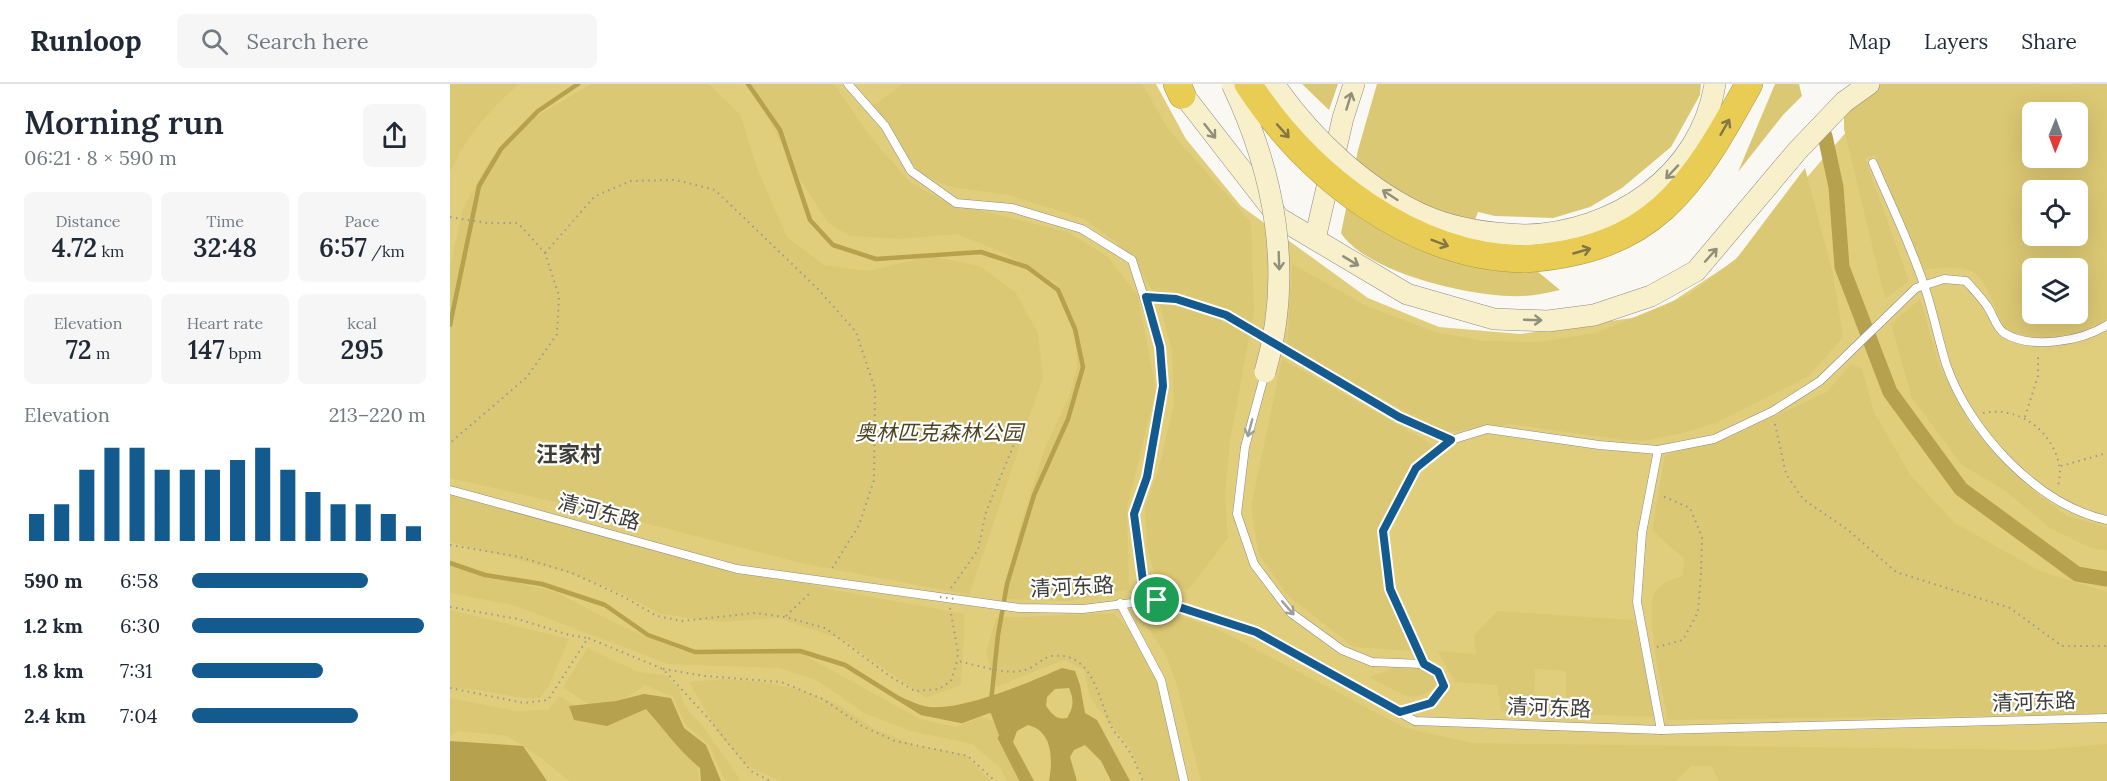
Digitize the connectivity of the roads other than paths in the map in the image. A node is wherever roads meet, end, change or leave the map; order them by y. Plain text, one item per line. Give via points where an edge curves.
1 (848, 84) edge
2 (1232, 84) edge
3 (1248, 84) edge
4 (1274, 84) edge
5 (1354, 84) edge
6 (1715, 84) edge
7 (1749, 84) edge
8 (1869, 84) edge
9 (1178, 88) edge
10 (1873, 163) dead end
11 (1315, 239) junction
12 (1524, 247) junction
13 (1920, 286) junction
14 (2107, 325) edge
15 (1265, 372) joint
16 (1658, 450) junction
17 (450, 490) edge
18 (2107, 520) edge
19 (1157, 600) junction
20 (1120, 603) junction
21 (1424, 664) junction
22 (1400, 712) junction
23 (2107, 718) edge
24 (1660, 730) junction
25 (1184, 781) edge

1 - 19 lane via 885,126 911,171 957,203 1012,208 1082,229 1132,260 1160,347 1163,386 1147,477 1134,514 1143,581
2 -> 15 main road, bridge via 1260,152 1278,239 1280,289
3 -> 12 highway, bridge via 1304,154 1367,206 1443,244 1484,255
12 -> 4 main road, bridge via 1430,218 1396,200 1354,170
11 -> 5 main road
6 -> 12 main road via 1712,106 1699,138 1671,175 1601,219
12 -> 7 highway via 1581,252 1654,218 1701,167
11 -> 8 main road via 1407,294 1494,320 1548,321 1594,315 1651,296 1696,271 1798,150 1844,102
9 -> 11 main road via 1279,218
10 - 13 lane
13 - 14 lane via 1944,279 1966,281 2002,332 2021,341 2077,336
13 - 16 lane via 1820,381 1773,411 1714,439
13 - 18 lane via 1947,365 1970,416 2040,490 2086,515
15 -> 21 lane via 1245,447 1238,514 1254,564 1291,613 1342,650 1372,662
16 - 21 lane via 1487,429 1451,440 1416,468 1383,531 1390,589
16 - 24 lane via 1642,533 1636,602
17 - 20 lane, 清河东路 via 737,569 1019,608 1083,609
19 - 20 lane, 清河东路
19 - 22 lane, 清河东路 via 1256,632
20 - 25 lane via 1161,680
21 - 22 lane via 1438,672 1444,686 1431,703
22 - 24 lane, 清河东路 via 1415,721
23 - 24 lane, 清河东路

